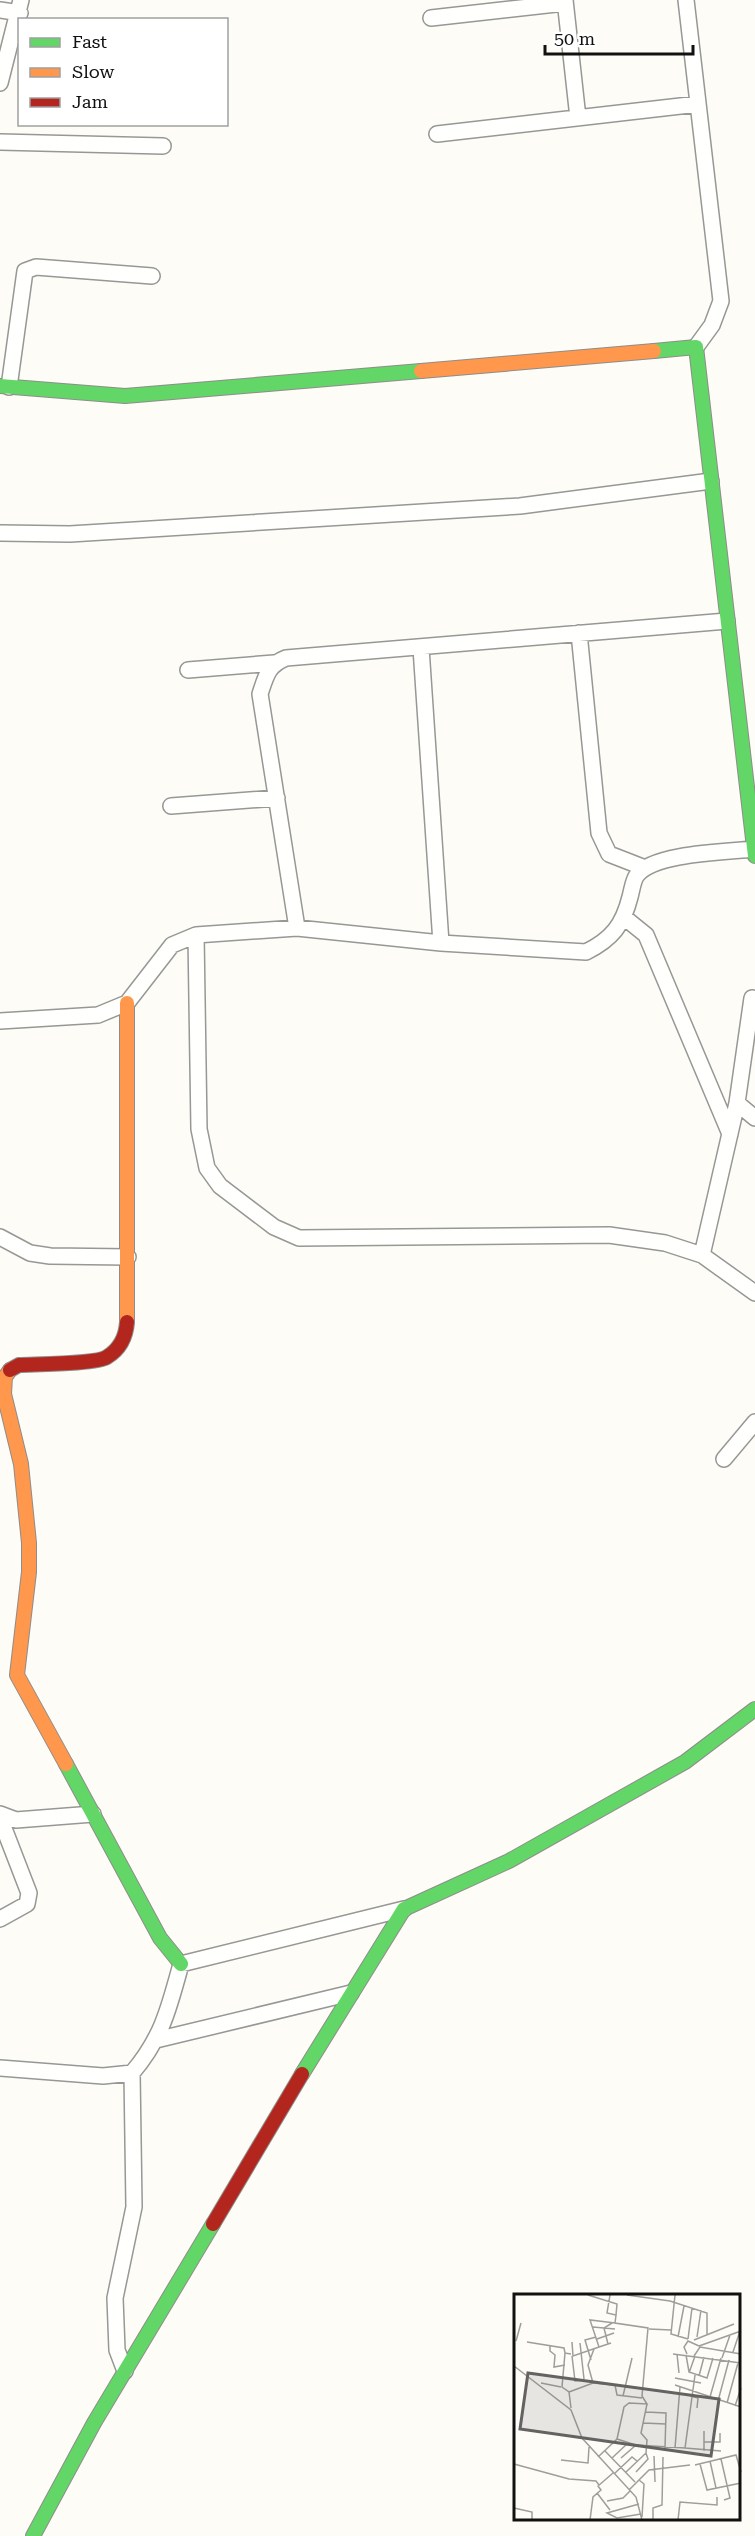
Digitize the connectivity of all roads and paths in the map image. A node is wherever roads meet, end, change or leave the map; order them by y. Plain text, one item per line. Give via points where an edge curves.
1 (686, 0) edge
2 (565, 2) edge
3 (21, 6) edge
4 (0, 10) edge
5 (430, 18) dead end
6 (18, 26) edge
7 (12, 67) edge
8 (0, 83) edge
9 (698, 104) junction
10 (578, 118) junction
11 (437, 134) dead end
12 (0, 142) edge
13 (163, 146) dead end
14 (152, 276) dead end
15 (696, 347) junction
16 (5, 386) edge
17 (711, 481) junction
18 (0, 533) edge
19 (727, 621) junction
20 (579, 633) junction
21 (421, 648) junction
22 (274, 663) junction
23 (189, 670) dead end
24 (277, 798) junction
25 (171, 806) dead end
26 (754, 851) edge
27 (645, 868) junction
28 (625, 918) junction
29 (297, 928) junction
30 (196, 934) junction
31 (441, 943) junction
32 (754, 994) edge
33 (127, 1003) junction
34 (0, 1021) edge
35 (737, 1103) junction
36 (755, 1118) edge
37 (730, 1134) junction
38 (0, 1237) edge
39 (702, 1255) junction
40 (128, 1257) junction
41 (755, 1293) edge
42 (755, 1422) edge
43 (724, 1459) dead end
44 (0, 1672) edge
45 (16, 1675) junction
46 (755, 1709) edge
47 (93, 1814) junction
48 (0, 1816) edge
49 (404, 1909) junction
50 (0, 1919) edge
51 (181, 1964) junction
52 (351, 1992) junction
53 (156, 2040) junction
54 (0, 2068) edge
55 (132, 2073) junction
56 (125, 2371) junction
57 (40, 2521) junction
58 (33, 2536) edge
59 (46, 2536) edge

1 - 9 street
2 - 5 street
2 - 10 street
3 - 4 street
6 - 7 street
7 - 8 street
9 - 10 street
9 - 15 street via 721,301 712,325
10 - 11 street
12 - 13 street
14 - 16 street via 36,267 25,271
15 - 16 street via 125,396
15 - 17 street
17 - 18 street via 520,506 70,534
17 - 19 street
19 - 20 street
19 - 26 street
20 - 21 street
20 - 27 street via 599,833 609,854
21 - 22 street via 286,658
21 - 31 street
22 - 23 street
22 - 24 street via 260,694
24 - 25 street
24 - 29 street
26 - 27 street via 662,861
27 - 28 street via 636,876
28 - 31 street via 604,943 586,952
28 - 37 street via 645,935
29 - 30 street
29 - 31 street
30 - 33 street via 172,945
30 - 39 street via 199,1129 207,1168 220,1186 274,1227 299,1238 609,1235 665,1243
32 - 35 street
33 - 34 street via 98,1015
33 - 40 street
35 - 36 street
35 - 37 street
37 - 39 street
38 - 40 street via 30,1253
39 - 41 street
40 - 45 street via 126,1332 119,1348 105,1359 19,1365 5,1377 4,1394 21,1464 29,1543
42 - 43 street
44 - 45 street
45 - 47 street
46 - 49 street via 685,1761 509,1861
47 - 48 street via 25,1820
47 - 51 street via 160,1938
48 - 50 street via 29,1893 27,1904
49 - 51 street
49 - 52 street
51 - 53 street
52 - 53 street
52 - 56 street
53 - 55 street
54 - 55 street via 103,2076
55 - 56 street via 134,2207 115,2298 117,2350
56 - 57 street
57 - 58 street
57 - 59 street

